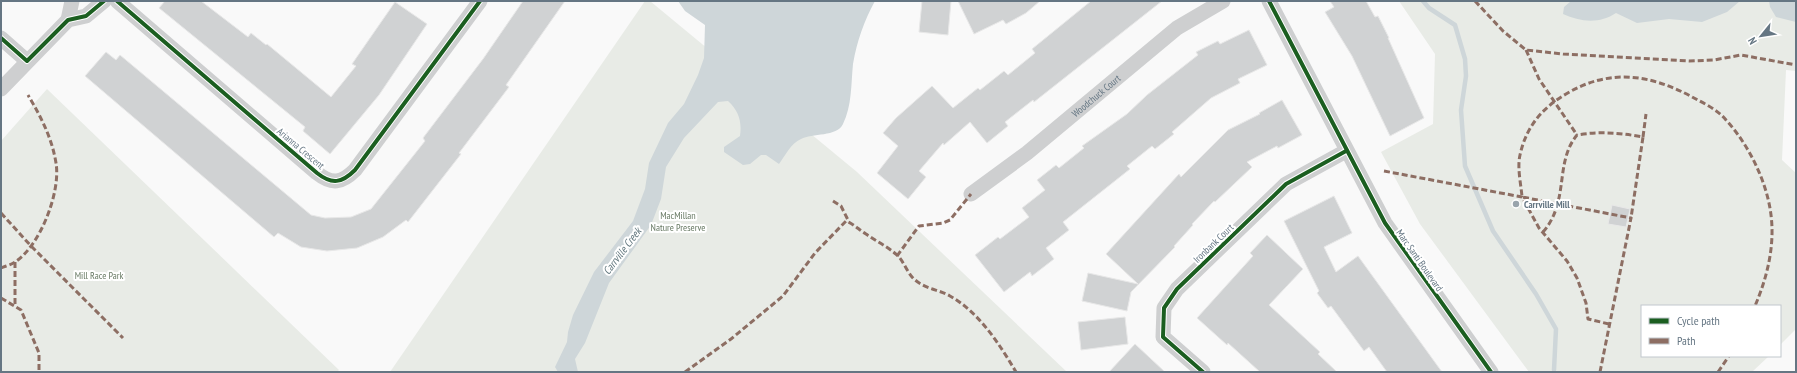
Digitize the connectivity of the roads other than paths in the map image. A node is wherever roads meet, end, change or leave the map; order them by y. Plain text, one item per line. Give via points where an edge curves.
1 (72, 1) edge
2 (104, 1) edge
3 (117, 1) edge
4 (480, 1) edge
5 (1223, 1) edge
6 (1269, 1) edge
7 (68, 20) junction
8 (1, 38) edge
9 (27, 61) junction
10 (1, 89) edge
11 (1346, 151) junction
12 (971, 194) dead end
13 (1203, 372) edge
14 (1491, 372) edge

1 - 7 street
2 - 7 street via 86,16
3 - 4 street, Arianna Crescent via 317,173 332,182 348,177 356,170
5 - 12 street, Woodchuck Court via 1177,28 1027,153
6 - 11 street, Marc Santi Boulevard
7 - 9 street
8 - 9 street
9 - 10 street
11 - 13 street, Ironbank Court via 1286,184 1177,289 1164,308 1163,337
11 - 14 street, Marc Santi Boulevard via 1385,223

